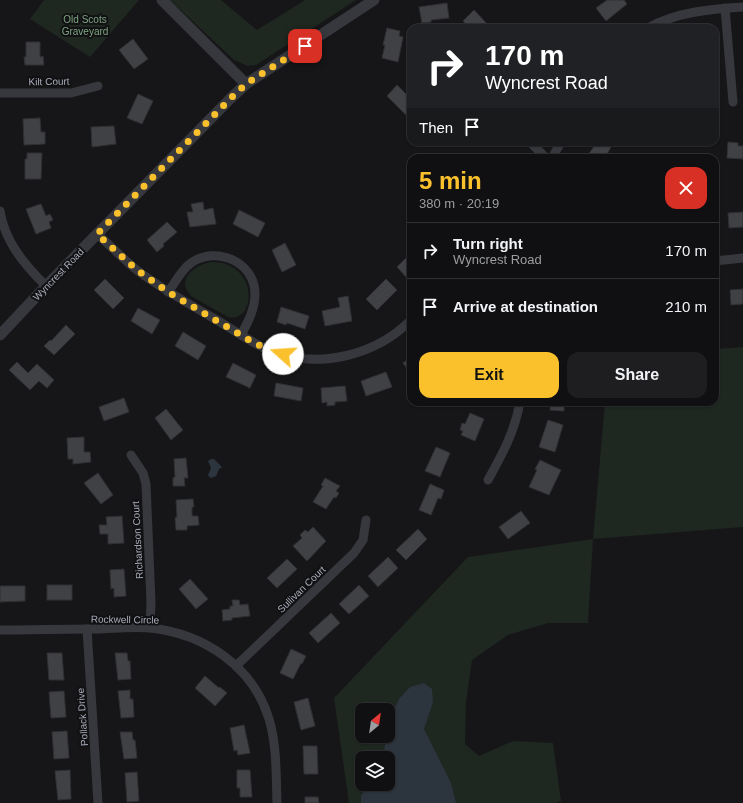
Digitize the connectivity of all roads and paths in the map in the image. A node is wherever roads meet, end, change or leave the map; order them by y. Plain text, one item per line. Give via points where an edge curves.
1 (162, 0) edge
2 (374, 0) edge
3 (743, 7) edge
4 (725, 8) junction
5 (658, 24) edge
6 (246, 84) junction
7 (98, 86) dead end
8 (0, 93) edge
9 (733, 102) dead end
10 (534, 146) edge
11 (542, 154) edge
12 (0, 211) edge
13 (97, 234) junction
14 (743, 258) edge
15 (719, 261) edge
16 (46, 286) junction
17 (168, 292) junction
18 (407, 324) edge
19 (241, 334) junction
20 (0, 335) edge
21 (519, 406) edge
22 (131, 455) dead end
23 (488, 480) dead end
24 (366, 520) dead end
25 (150, 628) junction
26 (87, 629) junction
27 (0, 630) edge
28 (236, 666) junction
29 (98, 803) edge
30 (277, 803) edge

1 - 6 street
2 - 6 street, Wyncrest Road
3 - 4 street
4 - 5 street via 688,14
4 - 9 street
6 - 13 street, Wyncrest Road
7 - 8 street, Kilt Court via 70,93
10 - 11 street
12 - 16 street via 16,253
13 - 16 street, Wyncrest Road
13 - 17 street via 137,270
14 - 15 street
16 - 20 street, Wyncrest Road
17 - 19 street
17 - 19 street via 186,268 200,258 218,255 238,263 248,273 255,294 255,304
18 - 19 street via 384,341 369,348 329,358 310,359 275,352
21 - 23 street via 511,434
22 - 25 street, Richardson Court via 143,473 146,484
24 - 28 street, Sullivan Court via 363,540 354,553
25 - 26 street, Rockwell Circle
25 - 28 street, Rockwell Circle via 180,633 199,640
26 - 27 street, Rockwell Circle
26 - 29 street, Pollack Drive
28 - 30 street, Rockwell Circle via 256,691 269,719 274,747

